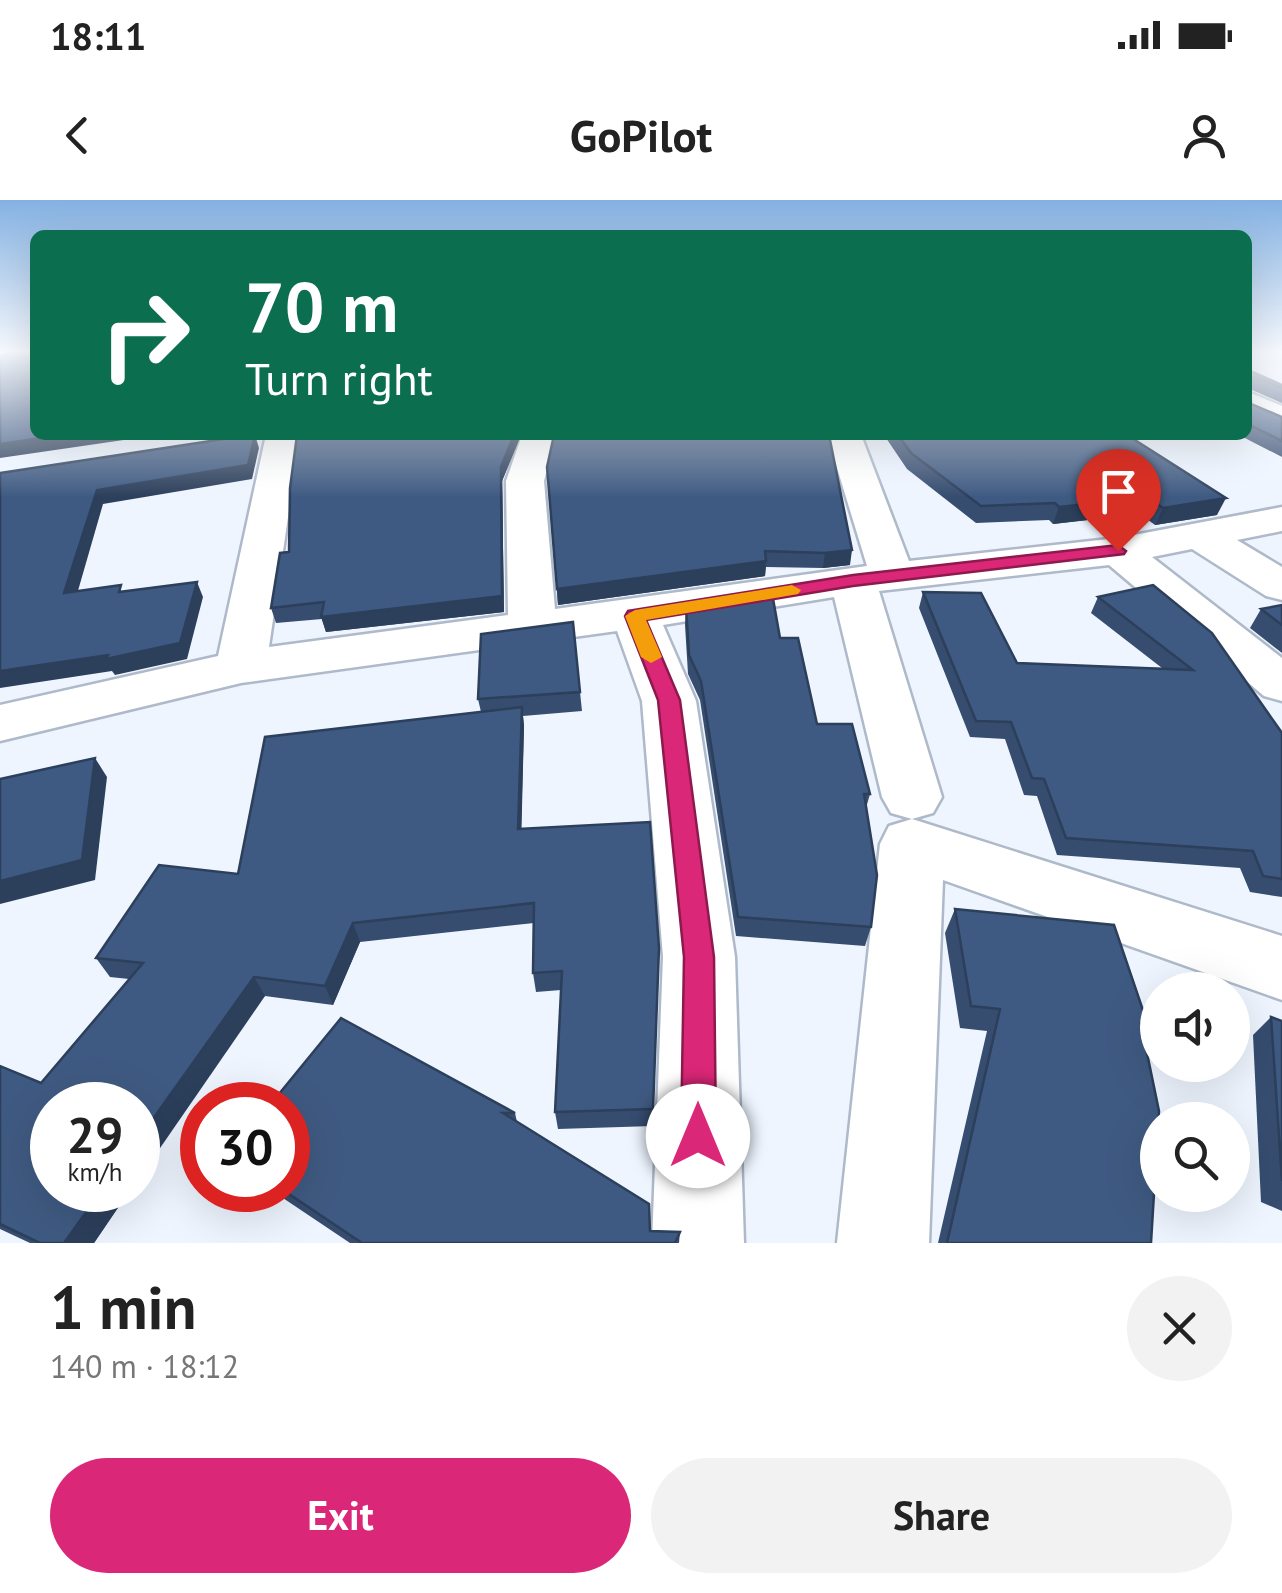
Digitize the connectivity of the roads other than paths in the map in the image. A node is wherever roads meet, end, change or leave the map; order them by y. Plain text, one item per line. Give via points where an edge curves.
1 (1252, 404) edge
2 (1282, 418) edge
3 (282, 440) edge
4 (537, 440) edge
5 (845, 440) edge
6 (1242, 518) edge
7 (1118, 551) junction
8 (873, 580) junction
9 (1282, 586) edge
10 (635, 616) junction
11 (532, 626) junction
12 (241, 667) junction
13 (1282, 684) edge
14 (0, 723) edge
15 (912, 796) dead end
16 (1282, 968) edge
17 (698, 1243) edge
18 (883, 1243) edge

1 - 2 street
3 - 12 street
4 - 11 street via 525,480
5 - 8 street
6 - 7 street
6 - 9 street
7 - 8 street
7 - 13 street
8 - 10 street
8 - 15 street
10 - 11 street
10 - 17 street via 669,700 699,957
11 - 12 street
12 - 14 street
16 - 18 street via 912,844

